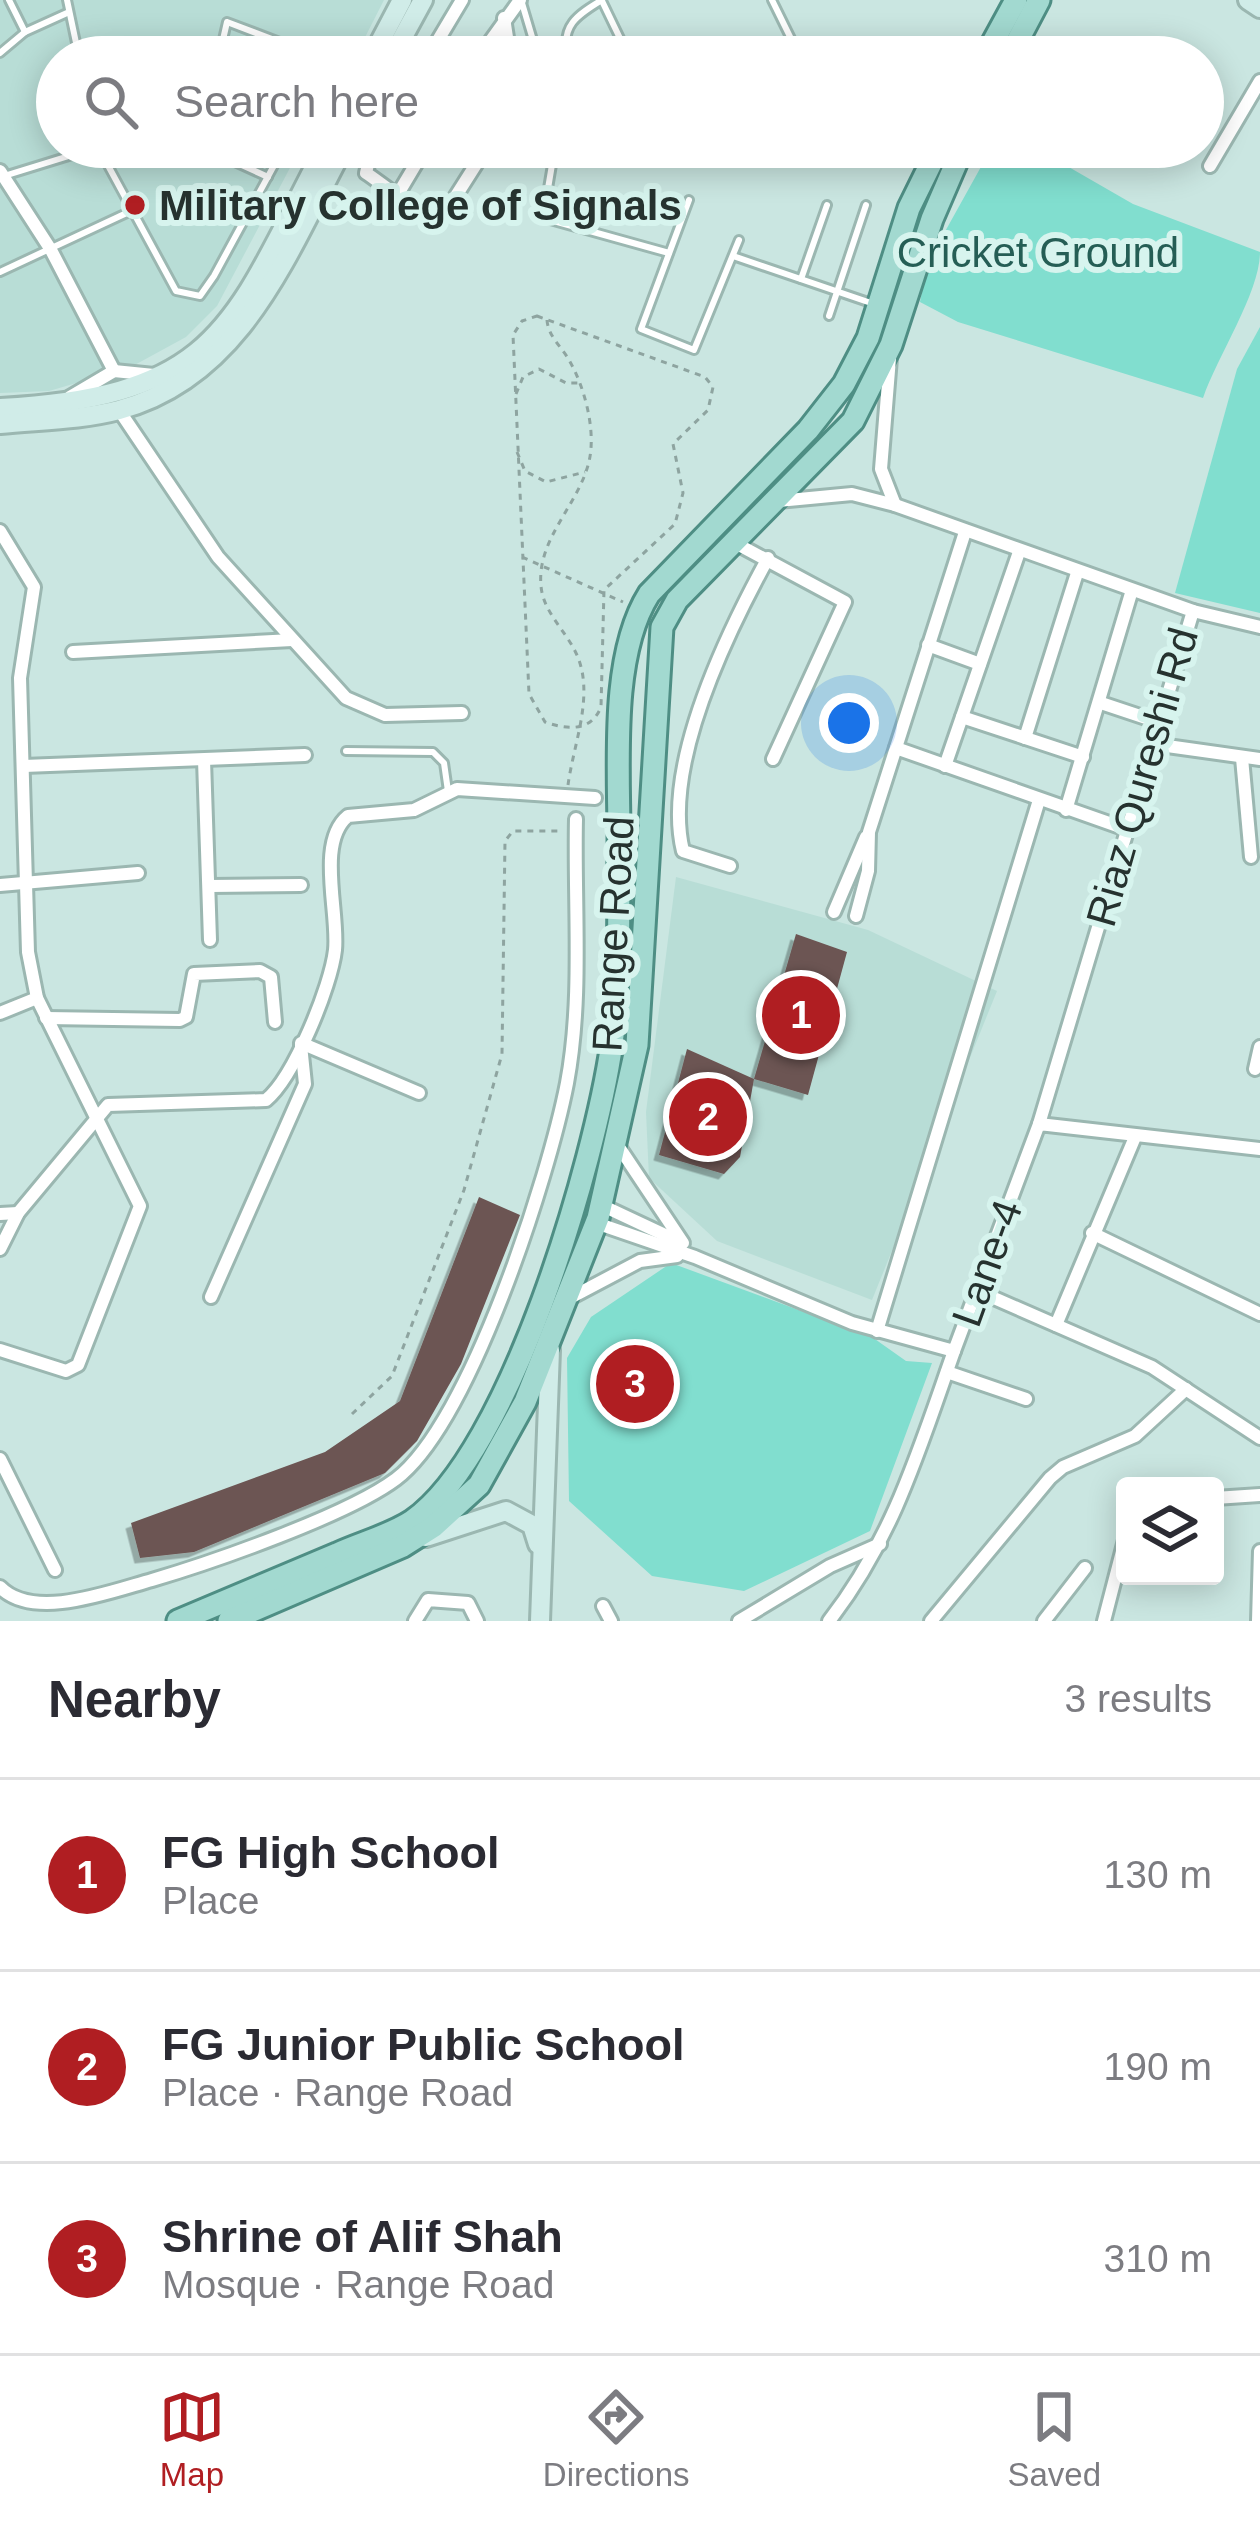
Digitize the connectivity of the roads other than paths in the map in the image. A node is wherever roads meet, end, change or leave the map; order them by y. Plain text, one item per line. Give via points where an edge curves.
1 (9, 0) edge
2 (67, 0) edge
3 (401, 0) edge
4 (423, 0) edge
5 (462, 0) edge
6 (521, 0) edge
7 (602, 0) edge
8 (772, 0) edge
9 (1016, 0) edge
10 (1039, 0) edge
11 (1248, 0) edge
12 (1260, 8) edge
13 (67, 14) junction
14 (504, 18) junction
15 (25, 32) junction
16 (73, 36) edge
17 (224, 36) edge
18 (264, 36) edge
19 (383, 36) edge
20 (403, 36) edge
21 (441, 36) edge
22 (492, 36) edge
23 (507, 36) edge
24 (532, 36) edge
25 (565, 36) edge
26 (619, 36) edge
27 (790, 36) edge
28 (996, 36) edge
29 (1020, 36) edge
30 (0, 52) edge
31 (1260, 81) edge
32 (1224, 142) edge
33 (36, 164) edge
34 (109, 168) edge
35 (248, 168) edge
36 (272, 168) edge
37 (314, 168) edge
38 (332, 168) edge
39 (365, 168) edge
40 (413, 168) edge
41 (474, 168) edge
42 (551, 168) edge
43 (929, 168) edge
44 (954, 168) edge
45 (2, 173) edge
46 (268, 177) junction
47 (398, 194) junction
48 (689, 200) dead end
49 (827, 205) dead end
50 (866, 206) dead end
51 (131, 211) junction
52 (739, 240) dead end
53 (51, 250) junction
54 (669, 254) junction
55 (733, 256) junction
56 (0, 272) edge
57 (801, 279) junction
58 (837, 291) junction
59 (878, 305) junction
60 (829, 316) dead end
61 (891, 345) junction
62 (114, 371) junction
63 (161, 376) junction
64 (56, 405) junction
65 (0, 408) edge
66 (119, 410) junction
67 (0, 424) edge
68 (777, 501) junction
69 (895, 505) junction
70 (0, 531) edge
71 (965, 532) junction
72 (737, 544) junction
73 (1019, 553) junction
74 (767, 558) junction
75 (1077, 573) junction
76 (1132, 590) junction
77 (1193, 610) junction
78 (1260, 627) edge
79 (292, 640) junction
80 (928, 645) junction
81 (74, 652) dead end
82 (980, 664) junction
83 (1101, 703) junction
84 (462, 713) dead end
85 (962, 717) junction
86 (1158, 722) junction
87 (1025, 738) junction
88 (1153, 744) junction
89 (896, 748) junction
90 (346, 751) dead end
91 (305, 755) dead end
92 (1083, 757) junction
93 (1242, 758) junction
94 (773, 759) dead end
95 (1260, 759) edge
96 (204, 760) junction
97 (23, 766) junction
98 (945, 766) junction
99 (448, 790) junction
100 (596, 797) dead end
101 (1039, 800) junction
102 (1066, 810) junction
103 (576, 825) road end
104 (1126, 829) junction
105 (869, 832) junction
106 (1251, 857) dead end
107 (730, 866) dead end
108 (138, 873) dead end
109 (26, 884) junction
110 (0, 885) edge
111 (301, 885) dead end
112 (210, 886) junction
113 (834, 912) dead end
114 (856, 916) dead end
115 (210, 940) dead end
116 (37, 998) junction
117 (0, 1013) edge
118 (46, 1018) junction
119 (275, 1022) dead end
120 (301, 1043) junction
121 (1260, 1046) edge
122 (1256, 1069) dead end
123 (419, 1094) dead end
124 (98, 1117) junction
125 (1039, 1124) junction
126 (1135, 1137) junction
127 (617, 1144) junction
128 (1260, 1149) edge
129 (570, 1208) junction
130 (18, 1213) junction
131 (0, 1214) edge
132 (598, 1216) junction
133 (1092, 1233) junction
134 (0, 1249) edge
135 (681, 1249) junction
136 (978, 1292) junction
137 (211, 1297) dead end
138 (566, 1301) junction
139 (1260, 1313) edge
140 (1056, 1325) junction
141 (877, 1331) junction
142 (550, 1342) junction
143 (0, 1350) edge
144 (954, 1351) junction
145 (946, 1372) junction
146 (1186, 1389) junction
147 (1026, 1399) dead end
148 (1260, 1438) edge
149 (0, 1459) edge
150 (1260, 1495) edge
151 (1224, 1497) edge
152 (881, 1544) junction
153 (403, 1546) junction
154 (540, 1548) junction
155 (1260, 1551) edge
156 (1085, 1568) dead end
157 (55, 1570) dead end
158 (1116, 1575) edge
159 (1260, 1581) edge
160 (0, 1587) edge
161 (54, 1606) junction
162 (603, 1606) dead end
163 (42, 1621) edge
164 (178, 1621) edge
165 (229, 1621) edge
166 (415, 1621) edge
167 (477, 1621) edge
168 (540, 1621) edge
169 (611, 1621) edge
170 (739, 1621) edge
171 (829, 1621) edge
172 (931, 1621) edge
173 (1044, 1621) edge
174 (1104, 1621) edge
175 (1258, 1621) edge

1 - 15 lane
2 - 13 lane
3 - 19 main road
4 - 20 main road
5 - 21 street
6 - 14 street
6 - 24 lane
7 - 25 lane via 570,22
7 - 26 lane
8 - 27 lane
9 - 28 main road
10 - 29 main road
11 - 12 main road
13 - 15 lane
13 - 16 lane
14 - 22 street
14 - 23 street
15 - 30 lane
17 - 18 lane via 227,22
31 - 32 street
33 - 45 lane
34 - 51 lane
35 - 46 lane
36 - 46 lane
37 - 63 main road via 232,318 205,350
38 - 66 main road via 235,340 195,374
39 - 47 street
40 - 47 street
41 - 47 street via 447,210 430,213
42 - 54 lane via 543,218
43 - 59 main road
44 - 61 main road
45 - 53 street
46 - 51 lane via 200,296 176,291
48 - 54 lane
49 - 57 lane
50 - 58 lane
51 - 53 lane
52 - 55 lane
53 - 56 lane
53 - 62 street
54 - 55 lane via 641,329 694,350
55 - 57 lane
57 - 58 lane
58 - 59 lane
58 - 60 lane
59 - 129 main road, Range Road via 834,399 638,610 627,643 620,745 613,1038
61 - 68 main road via 854,421
61 - 69 street via 881,469
62 - 63 street
62 - 64 street
63 - 64 main road
64 - 65 main road
66 - 67 main road
66 - 79 street via 218,557
68 - 69 street, Riaz Qureshi Rd via 852,494
68 - 72 main road
69 - 71 street, Riaz Qureshi Rd
70 - 97 street via 34,587 20,678
71 - 73 street, Riaz Qureshi Rd
71 - 80 street
72 - 74 street
72 - 127 main road via 677,600 657,648 637,1045
73 - 75 street, Riaz Qureshi Rd
73 - 82 street
74 - 94 street via 845,602
74 - 107 street via 700,700 684,781 683,851
75 - 76 street, Riaz Qureshi Rd
75 - 87 street
76 - 77 street, Riaz Qureshi Rd
76 - 83 street
77 - 78 street
77 - 86 street, Riaz Qureshi Rd
79 - 81 street
79 - 84 street via 368,712
80 - 82 street
80 - 89 street
82 - 85 street
83 - 86 street
83 - 92 street
85 - 87 street
85 - 98 street
86 - 88 street, Riaz Qureshi Rd
87 - 92 street
88 - 93 street
88 - 104 street, Riaz Qureshi Rd
89 - 98 street
89 - 105 street
90 - 99 lane via 438,754
91 - 96 street
92 - 102 street
93 - 95 street
93 - 106 street
96 - 97 street
96 - 112 street
97 - 109 street
98 - 101 street
99 - 100 street
99 - 120 street via 414,810 357,813 337,826 333,959
101 - 102 street
101 - 141 street
102 - 104 street
103 - 161 street via 566,1084 522,1234 454,1407 397,1479 310,1522
104 - 125 street, Riaz Qureshi Rd
105 - 113 street
105 - 114 street
108 - 109 street
109 - 110 street
109 - 116 street
111 - 112 street
112 - 115 street
116 - 117 street
116 - 118 street
118 - 119 street via 180,1020 194,974 260,971 272,977
118 - 124 street
120 - 123 street
120 - 124 street via 266,1100 117,1101
120 - 137 street via 305,1084
121 - 122 street
124 - 130 street
124 - 143 street via 140,1206 82,1358 66,1371
125 - 126 street
125 - 136 street, Lane-4
126 - 128 street
126 - 133 street
127 - 132 main road
127 - 135 street
129 - 132 street, Lane-4
129 - 164 main road, Range Road via 530,1334 483,1440 430,1507
130 - 131 street
130 - 134 street
132 - 135 street, Lane-4
132 - 138 main road
133 - 139 street
133 - 140 street
135 - 138 street
135 - 141 street, Lane-4
136 - 140 street
136 - 144 street, Lane-4
138 - 142 main road
140 - 146 street
141 - 144 street, Lane-4
142 - 153 main road via 495,1462
142 - 154 main road
144 - 145 street
145 - 147 street
145 - 152 street
146 - 148 street
146 - 172 street via 1135,1436 1050,1478
149 - 157 street
150 - 151 street
152 - 170 street
152 - 171 street
153 - 154 main road via 506,1511 532,1526
153 - 165 main road
154 - 168 main road
155 - 159 street
156 - 173 street
158 - 174 street
159 - 175 street
160 - 161 street via 18,1604
161 - 163 street
162 - 169 street
166 - 167 street via 428,1600 468,1603

